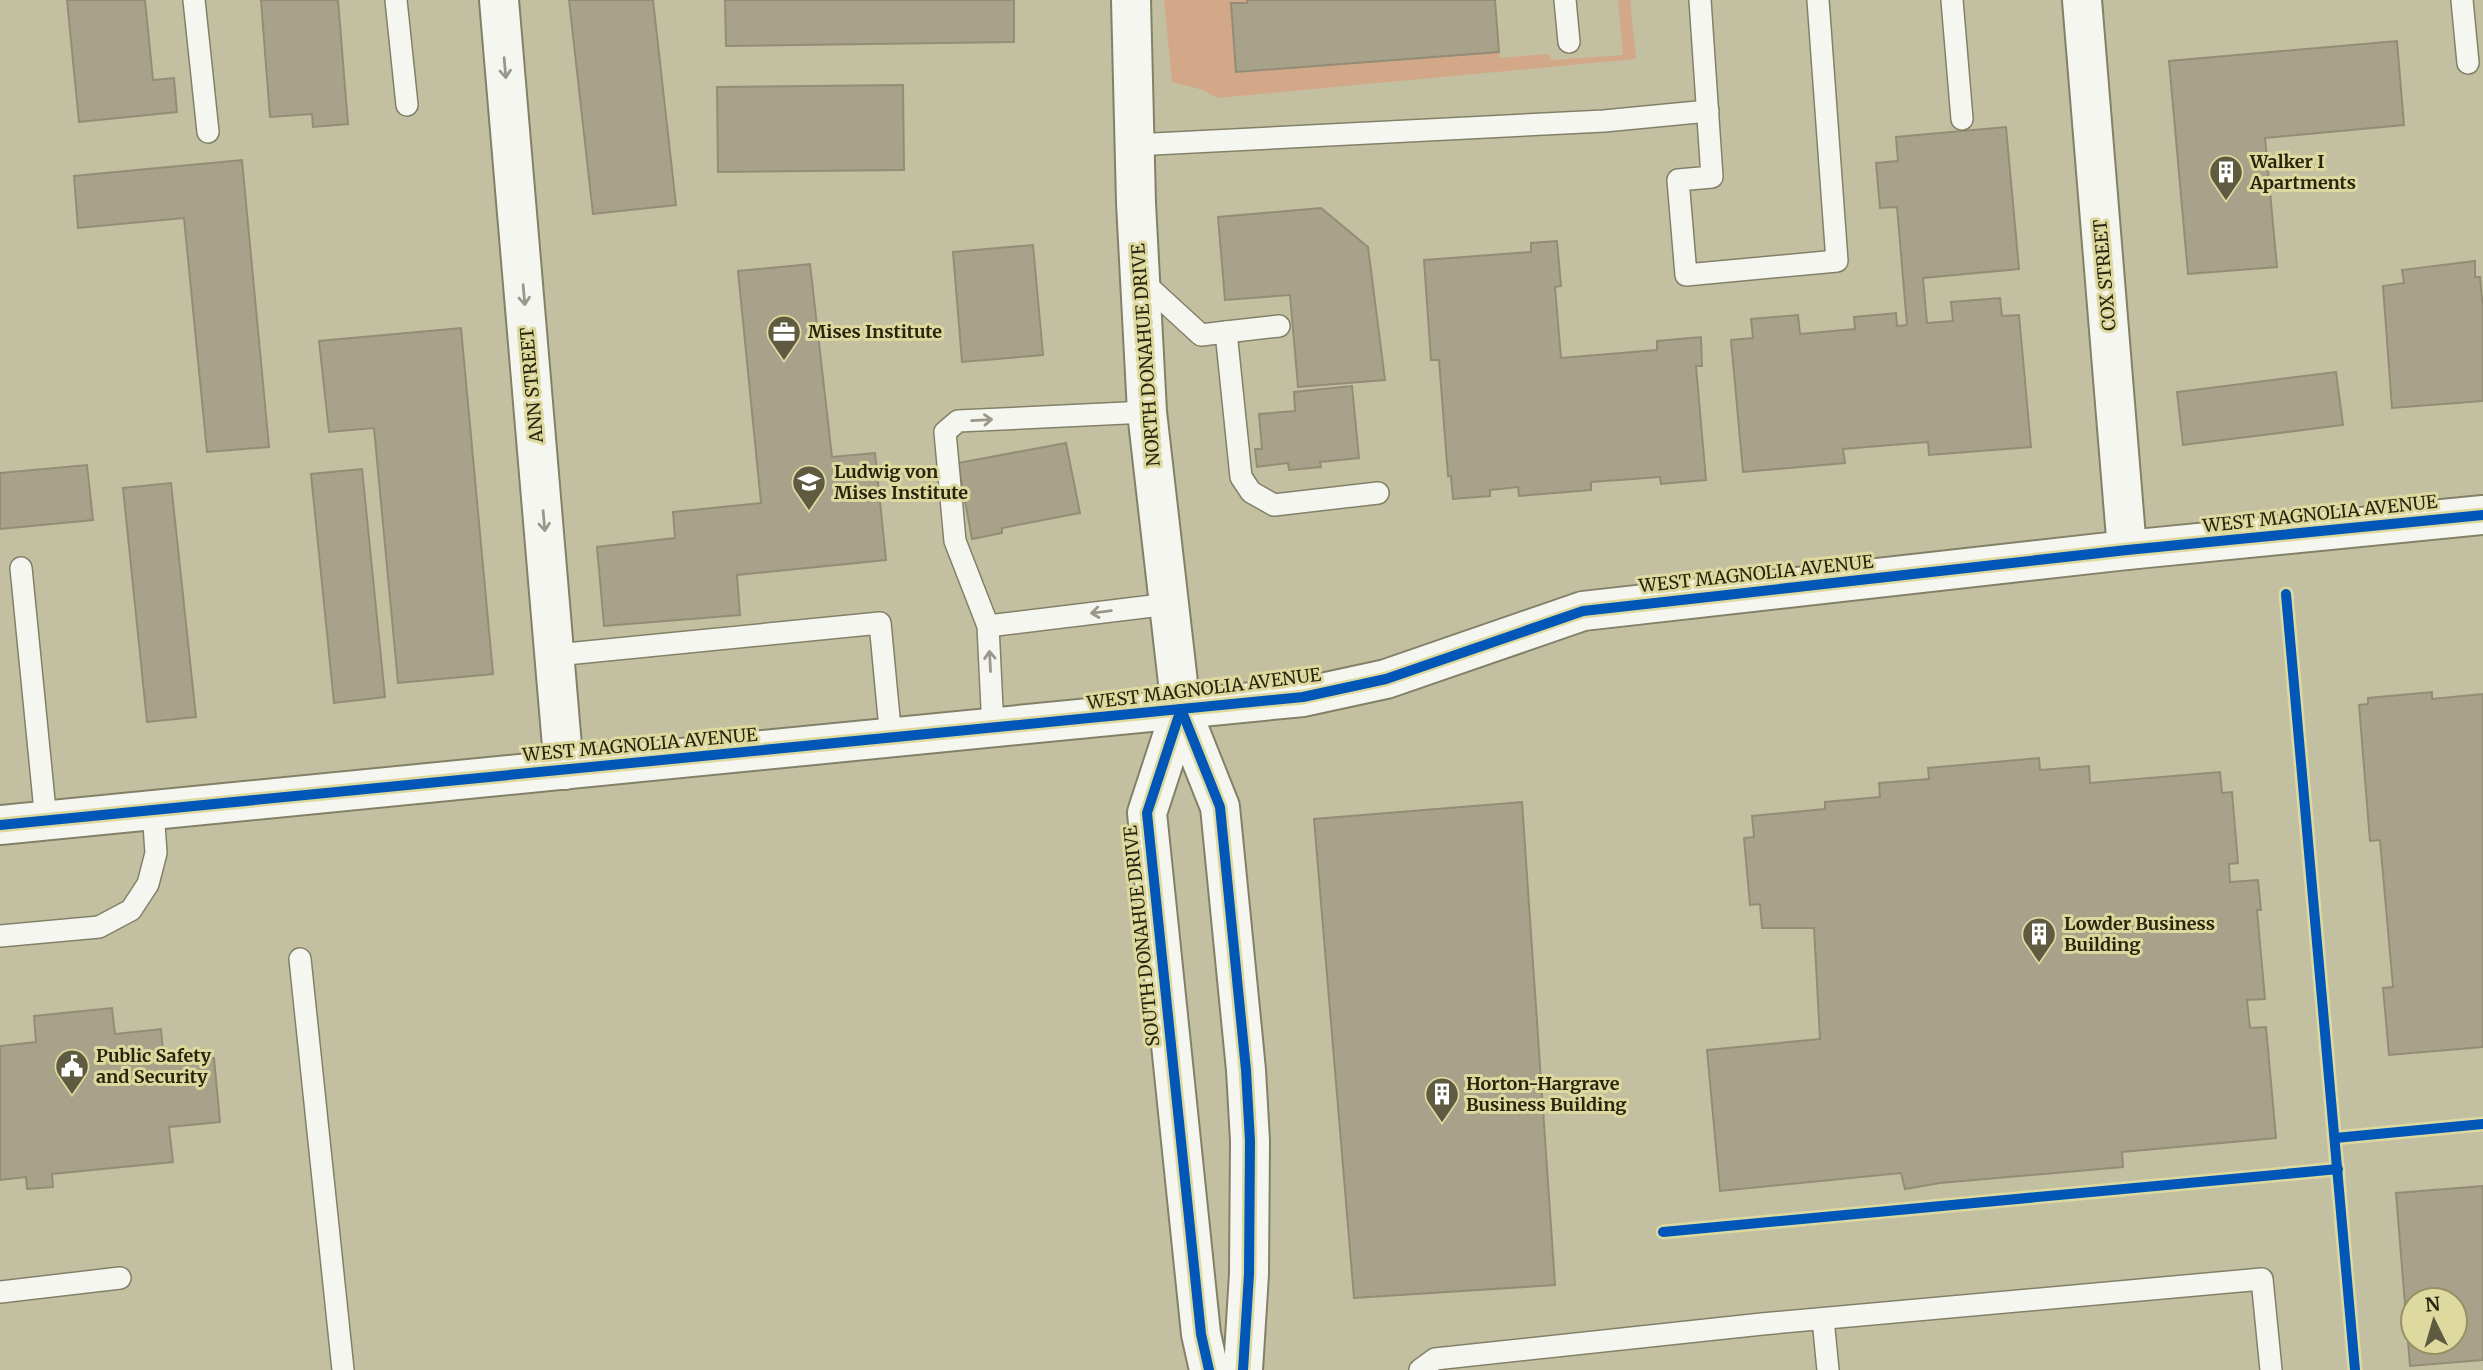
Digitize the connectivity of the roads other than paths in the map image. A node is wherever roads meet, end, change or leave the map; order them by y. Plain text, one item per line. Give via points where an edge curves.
1 (194, 0) edge
2 (396, 0) edge
3 (499, 0) edge
4 (1131, 0) edge
5 (1565, 0) edge
6 (1700, 0) edge
7 (1818, 0) edge
8 (1952, 0) edge
9 (2082, 0) edge
10 (2462, 0) edge
11 (1569, 42) dead end
12 (2468, 63) dead end
13 (407, 105) dead end
14 (1708, 111) junction
15 (1962, 119) dead end
16 (208, 132) dead end
17 (1134, 145) junction
18 (1139, 278) junction
19 (1279, 326) dead end
20 (1226, 332) junction
21 (1147, 412) junction
22 (1378, 493) dead end
23 (2483, 515) edge
24 (2127, 550) junction
25 (21, 568) dead end
26 (1169, 604) junction
27 (988, 626) junction
28 (556, 654) junction
29 (1181, 709) junction
30 (993, 729) junction
31 (891, 739) junction
32 (564, 770) junction
33 (153, 810) junction
34 (46, 821) junction
35 (0, 825) edge
36 (0, 936) edge
37 (300, 959) dead end
38 (121, 1278) dead end
39 (0, 1292) edge
40 (1823, 1318) junction
41 (343, 1370) edge
42 (1209, 1370) edge
43 (1243, 1370) edge
44 (1420, 1370) edge
45 (1828, 1370) edge
46 (2271, 1370) edge

1 - 16 lane
2 - 13 lane
3 -> 28 street, ANN STREET
4 - 17 street, NORTH DONAHUE DRIVE
5 - 11 lane
6 - 14 lane
7 - 14 lane via 1837,261 1686,275 1678,180 1712,177
8 - 15 lane
9 - 24 street, COX STREET
10 - 12 lane
14 - 17 lane via 1590,122
17 - 18 street, NORTH DONAHUE DRIVE
18 - 20 lane via 1200,335
18 - 21 street, NORTH DONAHUE DRIVE
19 - 20 lane
20 - 22 lane via 1241,477 1251,492 1274,505
21 - 26 street, NORTH DONAHUE DRIVE
27 -> 21 lane via 955,541 945,432 958,421
23 - 24 street, WEST MAGNOLIA AVENUE
24 - 29 street, WEST MAGNOLIA AVENUE via 1583,611 1385,679 1303,697
25 - 34 lane
26 -> 27 lane
26 - 29 street, NORTH DONAHUE DRIVE
30 -> 27 lane
28 - 31 lane via 880,624
28 - 32 street, ANN STREET
29 - 30 street, WEST MAGNOLIA AVENUE
29 - 42 street, SOUTH DONAHUE DRIVE via 1147,813 1201,1334
29 - 43 street via 1220,807 1246,1070 1249,1260
30 - 31 street, WEST MAGNOLIA AVENUE
31 - 32 street, WEST MAGNOLIA AVENUE
32 - 33 street, WEST MAGNOLIA AVENUE
33 - 34 street, WEST MAGNOLIA AVENUE
33 - 36 lane via 156,853 148,884 131,910 99,926
34 - 35 street, WEST MAGNOLIA AVENUE
37 - 41 lane
38 - 39 lane
40 - 44 lane via 1435,1359
40 - 45 lane
40 - 46 lane via 2262,1279

